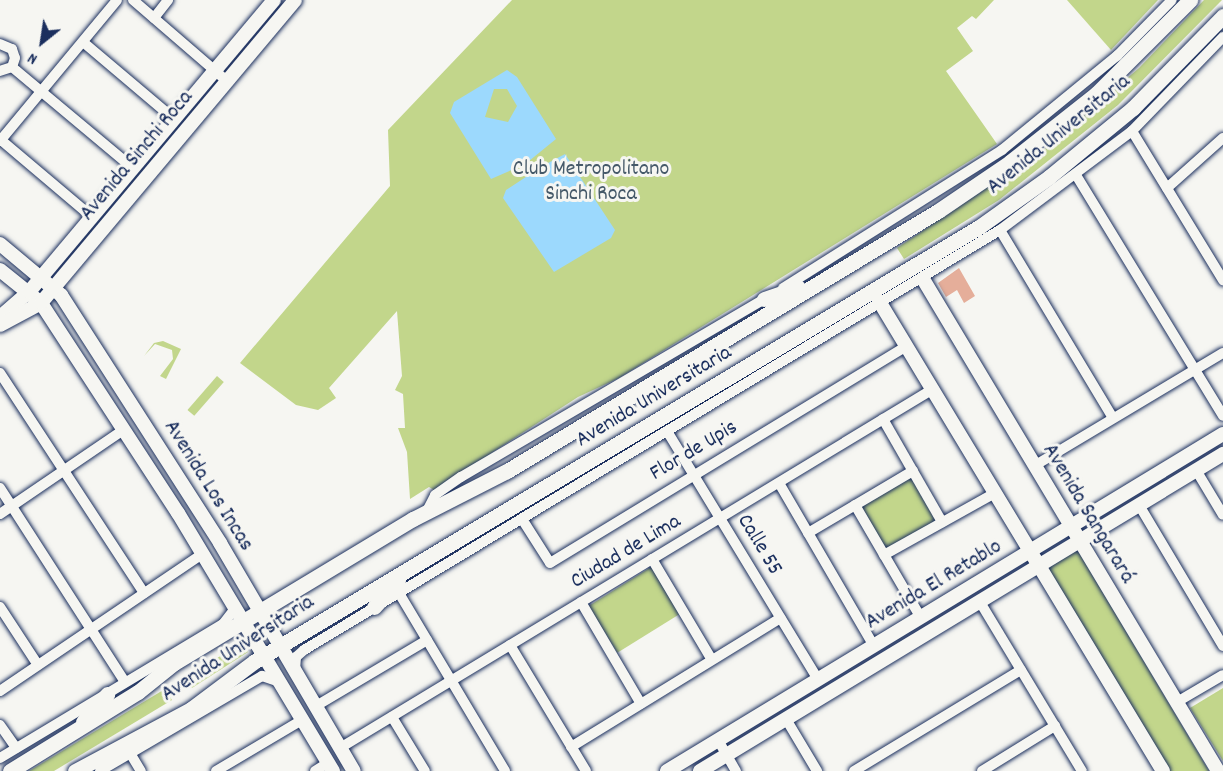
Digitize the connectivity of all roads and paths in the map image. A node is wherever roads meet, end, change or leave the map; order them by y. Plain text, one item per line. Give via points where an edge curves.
1 (117, 0) edge
2 (133, 0) edge
3 (168, 0) edge
4 (274, 0) edge
5 (295, 0) edge
6 (1172, 0) edge
7 (1190, 0) edge
8 (1223, 16) edge
9 (154, 18) junction
10 (1223, 37) edge
11 (83, 42) junction
12 (0, 44) edge
13 (12, 66) junction
14 (215, 70) junction
15 (0, 71) edge
16 (227, 81) junction
17 (41, 91) junction
18 (174, 119) junction
19 (1131, 131) junction
20 (0, 140) edge
21 (1221, 144) edge
22 (133, 168) junction
23 (1076, 176) junction
24 (1167, 189) junction
25 (92, 217) junction
26 (1000, 230) junction
27 (0, 244) edge
28 (0, 270) edge
29 (41, 277) junction
30 (826, 278) junction
31 (923, 279) junction
32 (1223, 280) edge
33 (54, 287) junction
34 (28, 292) junction
35 (764, 299) junction
36 (879, 301) junction
37 (41, 303) junction
38 (0, 317) edge
39 (0, 325) edge
40 (907, 346) junction
41 (1223, 353) edge
42 (1195, 370) junction
43 (0, 373) edge
44 (933, 389) junction
45 (1223, 416) edge
46 (1113, 418) junction
47 (883, 419) junction
48 (123, 430) junction
49 (667, 431) junction
50 (1223, 434) edge
51 (1223, 454) edge
52 (1034, 466) junction
53 (1196, 470) junction
54 (64, 471) junction
55 (913, 471) junction
56 (693, 474) junction
57 (779, 483) junction
58 (0, 488) edge
59 (995, 493) junction
60 (194, 502) junction
61 (855, 505) junction
62 (1139, 505) junction
63 (12, 506) junction
64 (427, 511) junction
65 (178, 513) junction
66 (0, 514) edge
67 (1223, 514) edge
68 (720, 518) junction
69 (522, 519) junction
70 (942, 522) junction
71 (1070, 526) junction
72 (808, 533) junction
73 (1080, 542) junction
74 (1030, 551) junction
75 (202, 554) junction
76 (884, 555) junction
77 (652, 559) junction
78 (1040, 567) junction
79 (409, 568) junction
80 (1015, 581) junction
81 (1054, 591) junction
82 (144, 593) junction
83 (399, 593) junction
84 (581, 602) junction
85 (232, 603) junction
86 (980, 603) junction
87 (0, 607) edge
88 (374, 607) junction
89 (261, 612) junction
90 (781, 618) junction
91 (921, 618) junction
92 (245, 623) junction
93 (91, 629) junction
94 (427, 640) junction
95 (510, 645) junction
96 (281, 646) junction
97 (874, 646) junction
98 (1223, 646) edge
99 (264, 656) junction
100 (712, 660) junction
101 (38, 665) junction
102 (1020, 670) junction
103 (295, 671) junction
104 (1223, 675) edge
105 (818, 679) junction
106 (451, 681) junction
107 (125, 682) junction
108 (279, 682) junction
109 (0, 691) edge
110 (106, 694) junction
111 (1177, 702) junction
112 (641, 704) junction
113 (316, 706) junction
114 (392, 717) junction
115 (786, 719) junction
116 (302, 720) junction
117 (0, 725) edge
118 (1055, 726) junction
119 (168, 731) junction
120 (74, 733) junction
121 (718, 740) junction
122 (571, 747) junction
123 (16, 748) junction
124 (340, 748) junction
125 (130, 753) junction
126 (727, 755) junction
127 (0, 758) edge
128 (99, 764) edge
129 (351, 766) edge
130 (331, 768) edge
131 (10, 771) edge
132 (75, 771) edge
133 (141, 771) edge
134 (216, 771) edge
135 (315, 771) edge
136 (425, 771) edge
137 (505, 771) edge
138 (585, 771) edge
139 (667, 771) edge
140 (700, 771) edge
141 (736, 771) edge
142 (817, 771) edge
143 (854, 771) edge
144 (982, 771) edge
145 (1082, 771) edge
146 (1163, 771) edge
147 (1218, 771) edge

1 - 11 street
2 - 9 street
3 - 9 street
4 - 14 main road, Avenida Sinchi Roca
5 - 16 main road, Avenida Sinchi Roca
6 - 35 street, Avenida Universitaria via 1117,56 1011,143
7 - 30 main road, Avenida Universitaria via 1096,93 1010,162
8 - 79 main road, Avenida Universitaria via 1133,108 1049,177 979,227
9 - 14 street
10 - 19 street, Avenida Universitaria
11 - 17 street
11 - 18 street
12 - 13 street via 14,53
13 - 15 street
13 - 17 street
14 - 16 street
14 - 18 main road, Avenida Sinchi Roca
16 - 33 main road, Avenida Sinchi Roca
17 - 20 street
17 - 22 street
18 - 22 main road, Avenida Sinchi Roca
19 - 23 street, Avenida Universitaria
19 - 24 street
20 - 25 street
21 - 24 street
22 - 25 main road, Avenida Sinchi Roca
23 - 26 street, Avenida Universitaria
23 - 42 street
24 - 32 street
25 - 29 main road, Avenida Sinchi Roca
26 - 31 street, Avenida Universitaria
26 - 46 street
27 - 29 main road, Avenida Los Incas
28 - 34 main road, Avenida Los Incas
29 - 33 main road, Avenida Los Incas
29 - 34 main road, Avenida Sinchi Roca
30 - 35 main road
30 - 64 main road, Avenida Universitaria via 507,471
31 - 36 street, Avenida Universitaria
31 - 52 main road, Avenida Sangarará
33 - 37 main road, Avenida Sinchi Roca
33 - 60 main road, Avenida Los Incas
34 - 37 main road, Avenida Los Incas
34 - 38 main road, Avenida Sinchi Roca
35 - 64 street, Avenida Universitaria via 461,477 435,495
36 - 40 main road
36 - 49 street, Avenida Universitaria
37 - 39 main road, Avenida Sinchi Roca
37 - 48 main road, Avenida Los Incas
40 - 44 main road
40 - 56 street, Flor de Upis
41 - 42 street
42 - 45 street
42 - 46 street
43 - 54 street
44 - 47 street, Ciudad de Lima
44 - 59 main road
46 - 52 street
47 - 55 street
47 - 57 street, Ciudad de Lima
48 - 54 street
48 - 65 main road, Avenida Los Incas
49 - 56 street, Calle 55
49 - 69 street, Avenida Universitaria
50 - 71 main road, Avenida El Retablo
51 - 53 main road, Avenida El Retablo
52 - 71 main road, Avenida Sangarará
53 - 62 main road, Avenida El Retablo
53 - 67 street
54 - 63 street
54 - 82 street
55 - 61 street
55 - 70 street
56 - 68 street, Calle 55
56 - 69 street, Flor de Upis via 550,563
57 - 68 street, Ciudad de Lima
57 - 72 street
58 - 63 street
59 - 70 street
59 - 74 main road
60 - 65 main road
60 - 89 main road, Avenida Los Incas
61 - 72 street
61 - 76 street
62 - 73 main road, Avenida El Retablo
62 - 98 street
63 - 66 street
63 - 93 street
64 - 89 main road, Avenida Universitaria
65 - 75 main road, Avenida Los Incas
68 - 77 street, Ciudad de Lima
68 - 90 street, Calle 55
69 - 83 street, Avenida Universitaria
70 - 76 street
71 - 73 main road, Avenida Sangarará
71 - 74 main road, Avenida El Retablo
72 - 97 street
73 - 78 main road, Avenida El Retablo
73 - 111 main road, Avenida Sangarará
74 - 78 main road
74 - 91 main road, Avenida El Retablo
75 - 82 street
75 - 85 main road, Avenida Los Incas
76 - 91 street
77 - 84 street, Ciudad de Lima
77 - 100 street
78 - 80 main road, Avenida El Retablo
78 - 81 main road
79 - 88 main road
79 - 96 main road, Avenida Universitaria
80 - 81 main road via 1033,580
80 - 86 main road, Avenida El Retablo
81 - 146 main road
82 - 93 street
83 - 88 street, Avenida Universitaria
83 - 94 street
84 - 95 street, Ciudad de Lima
84 - 112 street
85 - 92 main road, Avenida Los Incas
85 - 107 street, Avenida Universitaria via 225,623
86 - 102 street
86 - 115 main road, Avenida El Retablo
87 - 101 street
88 - 103 street, Avenida Universitaria via 298,654
89 - 92 main road, Avenida Universitaria
89 - 96 main road, Avenida Los Incas
90 - 100 street
90 - 105 street, Calle 55
91 - 97 main road, Avenida El Retablo
92 - 99 main road, Avenida Los Incas
92 - 120 main road, Avenida Universitaria via 174,663
93 - 101 street
93 - 107 street
94 - 106 street
94 - 113 street
95 - 106 street, Ciudad de Lima
95 - 122 street
96 - 99 main road, Avenida Universitaria
96 - 103 main road, Avenida Los Incas
97 - 105 main road, Avenida El Retablo
99 - 108 main road, Avenida Los Incas
99 - 128 main road, Avenida Universitaria via 191,709
100 - 112 street
101 - 109 street
102 - 118 street
102 - 143 street
103 - 113 main road, Avenida Los Incas
104 - 111 street
105 - 121 main road, Avenida El Retablo
106 - 114 street, Ciudad de Lima
106 - 137 street
107 - 110 street, Avenida Universitaria
108 - 116 main road, Avenida Los Incas
108 - 119 street, Avenida Universitaria via 262,676
110 - 120 main road
110 - 123 street, Avenida Universitaria
111 - 147 main road, Avenida Sangarará
112 - 122 street
113 - 124 main road, Avenida Los Incas
114 - 124 street, Ciudad de Lima
114 - 136 street
115 - 126 main road, Avenida El Retablo
115 - 142 street
116 - 130 main road, Avenida Los Incas
116 - 134 street
117 - 123 street
118 - 144 street
118 - 145 street
119 - 125 street, Avenida Universitaria
119 - 128 main road
120 - 131 main road, Avenida Universitaria
121 - 126 street
121 - 139 main road, Avenida El Retablo
122 - 138 street
123 - 127 street, Avenida Universitaria
124 - 129 main road, Avenida Los Incas
125 - 128 street, Avenida Universitaria
125 - 133 street
126 - 140 main road, Avenida El Retablo
126 - 141 street
128 - 132 main road, Avenida Universitaria
129 - 130 main road
130 - 135 street

